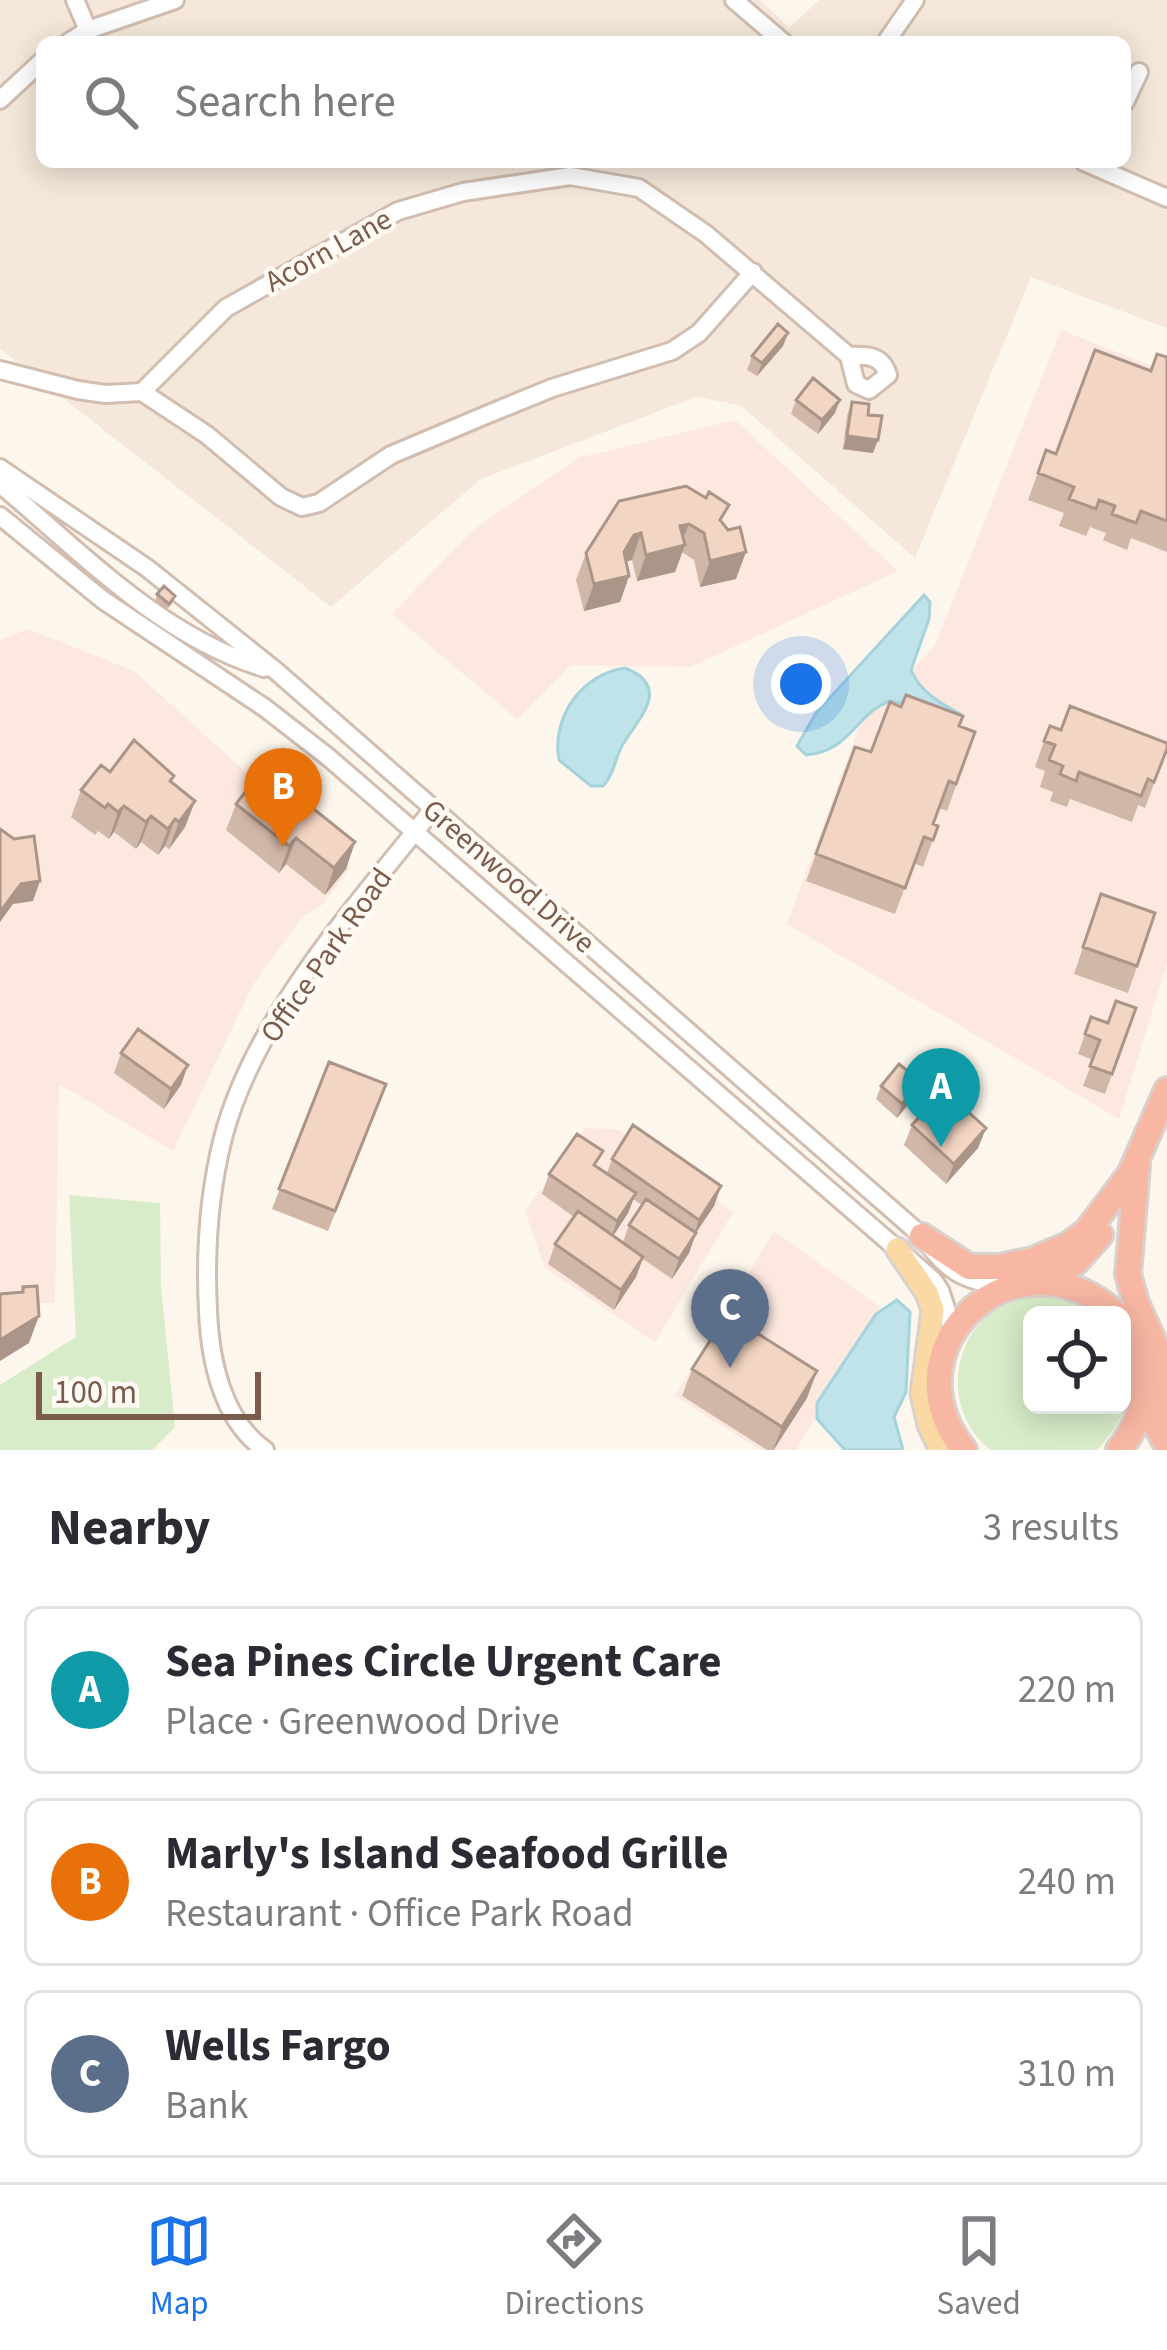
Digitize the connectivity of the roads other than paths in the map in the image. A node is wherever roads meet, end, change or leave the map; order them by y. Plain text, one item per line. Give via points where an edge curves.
1 (75, 0) edge
2 (175, 0) edge
3 (734, 0) edge
4 (915, 0) edge
5 (88, 30) junction
6 (78, 36) edge
7 (776, 36) edge
8 (890, 36) edge
9 (36, 67) edge
10 (1139, 72) dead end
11 (1131, 89) edge
12 (0, 100) edge
13 (1102, 168) edge
14 (1167, 198) edge
15 (753, 272) junction
16 (849, 356) dead end
17 (0, 370) edge
18 (142, 392) junction
19 (0, 468) edge
20 (0, 484) edge
21 (0, 516) edge
22 (276, 671) junction
23 (433, 809) junction
24 (414, 833) junction
25 (1167, 1090) edge
26 (1137, 1165) junction
27 (922, 1236) junction
28 (897, 1249) junction
29 (1042, 1281) junction
30 (1007, 1287) junction
31 (1105, 1306) edge
32 (1120, 1306) edge
33 (953, 1330) junction
34 (1131, 1338) edge
35 (1143, 1396) junction
36 (1167, 1420) edge
37 (1167, 1445) edge
38 (958, 1449) edge
39 (265, 1450) edge
40 (1119, 1450) edge

1 - 5 street
2 - 5 street
3 - 7 street
4 - 8 street
5 - 6 street
9 - 12 street
10 - 11 street
13 - 14 street
15 - 16 street, Acorn Lane
15 - 18 street, Acorn Lane via 630,185 570,176 463,192 398,211 226,308
15 - 18 street via 672,351 552,388 391,455 302,507
17 - 18 street via 78,390
19 - 22 street, Greenwood Drive via 147,568
20 - 22 street via 154,612 212,647
21 - 24 street, Greenwood Drive via 103,600 307,740
22 - 23 street, Greenwood Drive
23 - 24 street, Office Park Road
23 - 27 street, Greenwood Drive
24 - 28 street, Greenwood Drive
24 - 39 street, Office Park Road via 271,1030 224,1136 210,1226 209,1332 224,1394
25 - 26 highway
26 - 27 highway via 1087,1231 1033,1260 969,1267
26 - 29 highway via 1099,1237
26 - 32 highway via 1114,1258
26 - 36 highway via 1128,1274 1157,1348
27 - 30 street, Greenwood Drive via 956,1274
28 - 33 street, Greenwood Drive via 940,1290
28 - 38 main road via 932,1310 922,1394 928,1425
29 - 30 highway
29 - 31 highway via 1069,1285
30 - 33 highway via 982,1299
33 - 38 highway via 939,1373
34 - 35 highway
35 - 37 highway
35 - 40 highway

